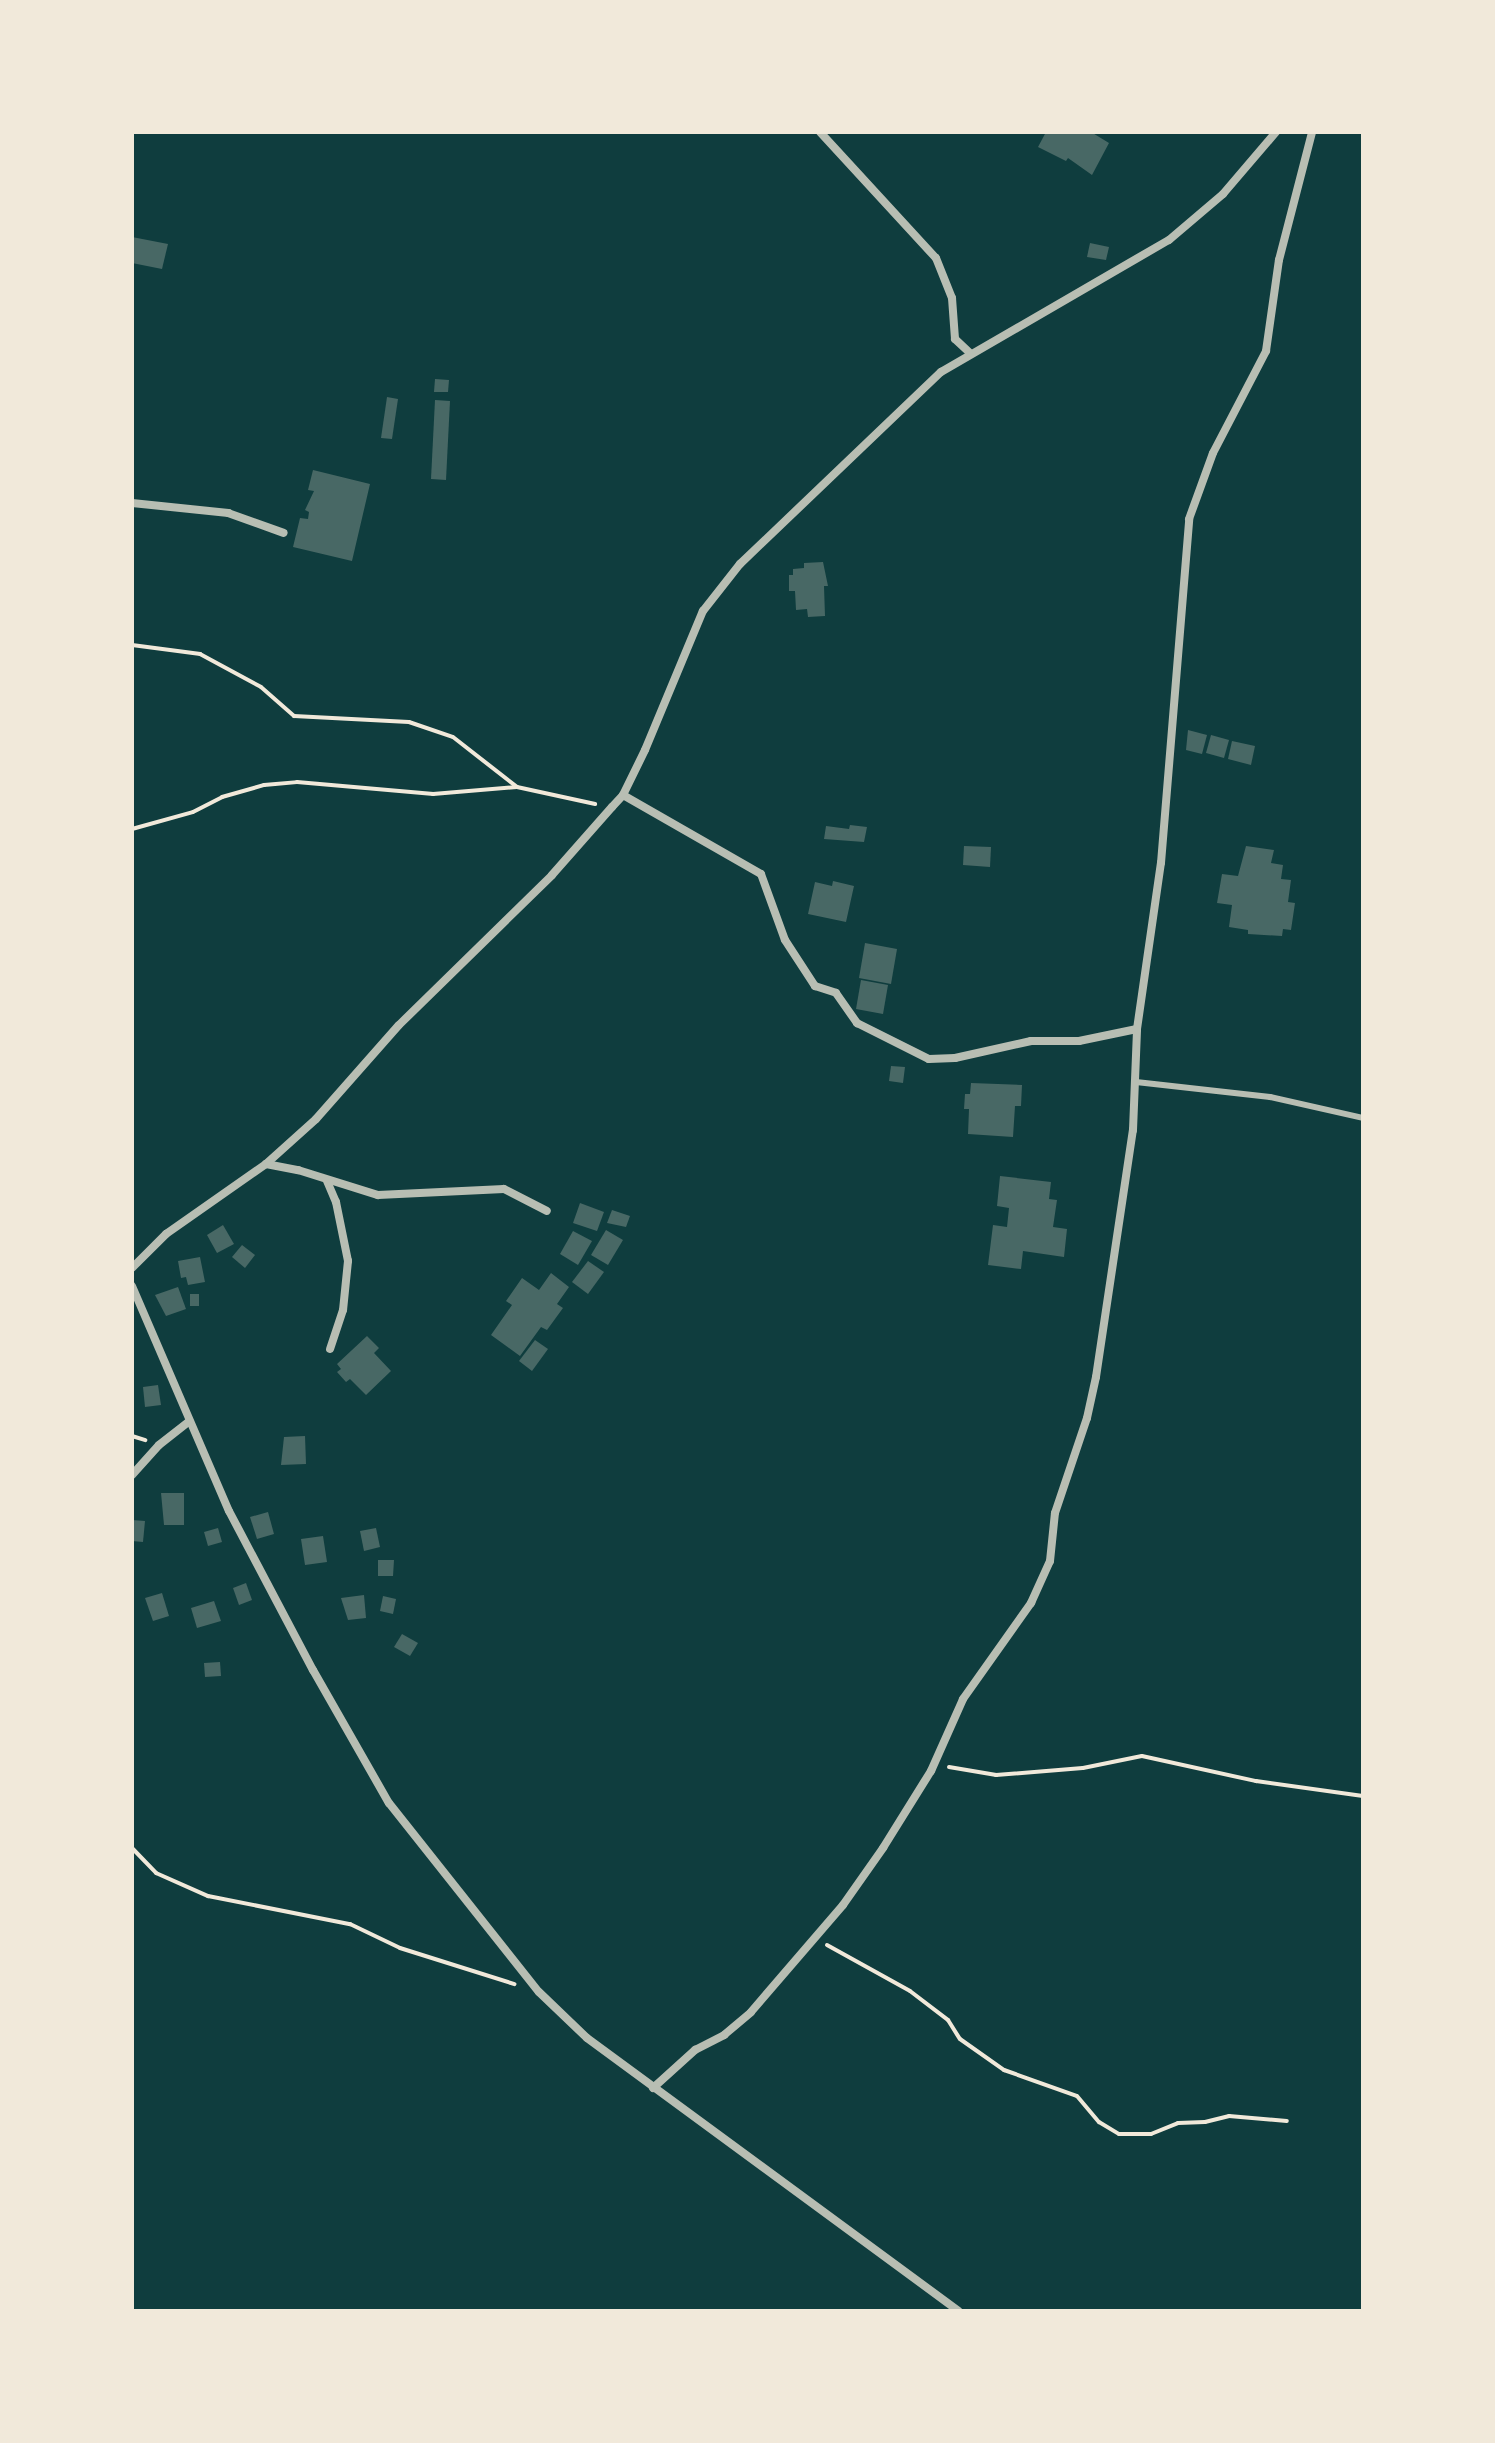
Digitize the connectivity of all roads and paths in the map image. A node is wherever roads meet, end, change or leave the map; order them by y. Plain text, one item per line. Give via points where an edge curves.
1 (820, 132) edge
2 (1276, 132) edge
3 (1312, 132) edge
4 (970, 353) junction
5 (132, 503) edge
6 (284, 533) dead end
7 (132, 645) edge
8 (517, 787) junction
9 (623, 795) junction
10 (612, 807) junction
11 (132, 829) edge
12 (1137, 1029) junction
13 (1136, 1082) junction
14 (1363, 1118) edge
15 (266, 1164) junction
16 (327, 1181) junction
17 (547, 1211) dead end
18 (132, 1268) edge
19 (132, 1286) edge
20 (330, 1349) dead end
21 (188, 1422) junction
22 (132, 1475) edge
23 (931, 1771) junction
24 (1363, 1796) edge
25 (132, 1848) edge
26 (815, 1937) junction
27 (539, 1992) junction
28 (653, 2088) junction
29 (1287, 2121) dead end
30 (958, 2311) edge

1 - 4 street via 936,258 952,298 955,339
2 - 4 street via 1223,194 1169,240
3 - 12 street via 1279,260 1266,351 1213,453 1189,519 1161,863
4 - 9 street via 910,398 718,589 689,638
5 - 6 street via 228,513
7 - 8 path via 200,654 261,687 294,716 409,722 453,737
8 - 10 path
8 - 11 path via 433,794 297,782 264,785
9 - 10 street
9 - 12 street via 761,874 785,940 815,986 836,993 857,1023 929,1059
10 - 15 street via 552,875 399,1025 316,1119
12 - 13 street
13 - 14 lane via 1270,1097
13 - 23 street via 1102,1348 1087,1418 1055,1513 1050,1561 1031,1603 963,1699
15 - 16 street
15 - 18 street via 166,1234
16 - 17 street via 378,1195 504,1189
16 - 20 street via 348,1261 343,1310
19 - 21 street
21 - 22 street
21 - 27 street via 229,1511 389,1803
23 - 24 path via 953,1766 996,1775 1083,1768 1142,1756 1256,1781
23 - 26 street via 883,1848
25 - 27 path via 156,1873 208,1896 350,1924 400,1948
26 - 28 street via 751,2012 695,2050
26 - 29 path via 910,1991 948,2020 960,2039 1004,2070 1077,2096 1099,2122 1119,2134 1151,2134 1178,2123 1229,2116
27 - 28 street via 587,2038
28 - 30 street

